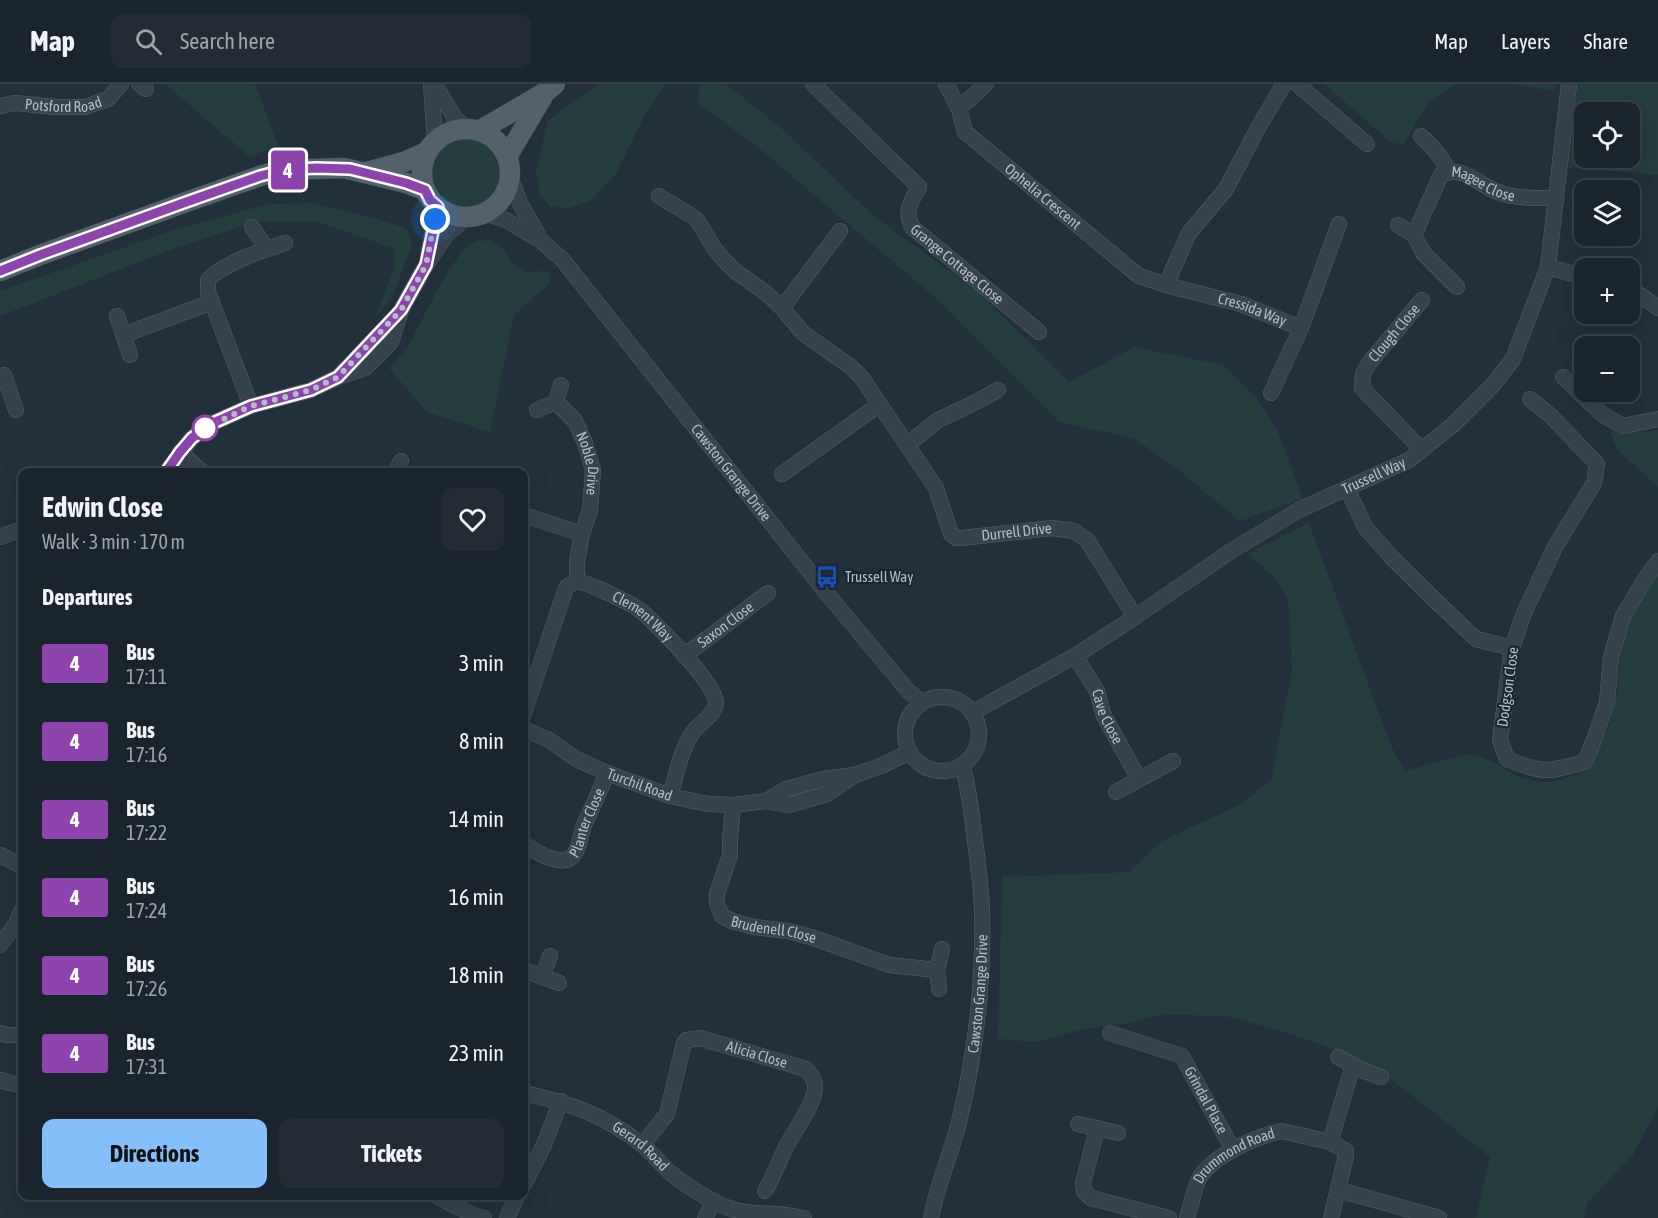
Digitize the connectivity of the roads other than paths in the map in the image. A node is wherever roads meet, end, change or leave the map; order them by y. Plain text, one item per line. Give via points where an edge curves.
1 (121, 84) edge
2 (432, 84) edge
3 (813, 84) edge
4 (946, 84) edge
5 (986, 84) edge
6 (1284, 84) edge
7 (1297, 84) edge
8 (1569, 84) edge
9 (550, 89) edge
10 (0, 106) edge
11 (959, 109) junction
12 (473, 130) junction
13 (1421, 136) dead end
14 (1367, 144) dead end
15 (431, 146) junction
16 (507, 157) junction
17 (1449, 171) junction
18 (364, 172) junction
19 (510, 177) junction
20 (425, 190) junction
21 (659, 196) dead end
22 (1555, 198) junction
23 (438, 207) junction
24 (476, 215) junction
25 (1340, 224) dead end
26 (1398, 225) dead end
27 (252, 227) dead end
28 (840, 231) dead end
29 (1414, 235) junction
30 (541, 241) junction
31 (285, 243) dead end
32 (267, 249) junction
33 (426, 265) junction
34 (1548, 267) junction
35 (0, 271) edge
36 (1574, 274) edge
37 (1166, 285) junction
38 (1457, 287) dead end
39 (1640, 295) edge
40 (1422, 300) dead end
41 (212, 302) junction
42 (782, 308) junction
43 (1658, 308) edge
44 (117, 316) dead end
45 (1301, 328) junction
46 (1039, 332) dead end
47 (123, 335) junction
48 (130, 355) dead end
49 (4, 375) dead end
50 (1563, 377) dead end
51 (561, 385) dead end
52 (998, 390) dead end
53 (1271, 393) dead end
54 (4, 394) edge
55 (1530, 399) dead end
56 (556, 402) junction
57 (880, 404) junction
58 (251, 406) junction
59 (16, 410) dead end
60 (537, 411) dead end
61 (1658, 419) edge
62 (907, 445) junction
63 (1422, 450) junction
64 (180, 452) junction
65 (169, 468) edge
66 (198, 468) edge
67 (782, 474) dead end
68 (1347, 488) junction
69 (528, 516) edge
70 (18, 530) edge
71 (582, 534) junction
72 (0, 537) edge
73 (1658, 561) edge
74 (577, 582) junction
75 (768, 593) dead end
76 (1135, 617) junction
77 (1512, 648) junction
78 (684, 656) junction
79 (1075, 656) junction
80 (528, 701) edge
81 (922, 702) junction
82 (973, 712) junction
83 (528, 731) edge
84 (910, 752) junction
85 (1173, 761) dead end
86 (962, 765) junction
87 (607, 773) junction
88 (1139, 779) junction
89 (1116, 792) dead end
90 (670, 796) junction
91 (733, 805) junction
92 (528, 846) edge
93 (0, 855) edge
94 (18, 864) edge
95 (18, 919) edge
96 (0, 945) edge
97 (942, 949) dead end
98 (550, 956) dead end
99 (937, 970) junction
100 (528, 972) edge
101 (542, 977) junction
102 (559, 983) dead end
103 (939, 989) dead end
104 (0, 1033) edge
105 (1110, 1033) dead end
106 (18, 1035) edge
107 (1338, 1057) dead end
108 (1353, 1065) junction
109 (1381, 1077) dead end
110 (0, 1080) edge
111 (18, 1085) edge
112 (528, 1094) edge
113 (561, 1101) junction
114 (1078, 1124) dead end
115 (1097, 1129) junction
116 (1118, 1133) dead end
117 (1330, 1142) junction
118 (643, 1144) junction
119 (1233, 1149) junction
120 (528, 1176) edge
121 (1339, 1190) junction
122 (765, 1191) dead end
123 (444, 1200) edge
124 (515, 1200) edge
125 (714, 1201) junction
126 (755, 1216) edge
127 (484, 1218) edge
128 (507, 1218) edge
129 (705, 1218) edge
130 (804, 1218) edge
131 (931, 1218) edge
132 (1169, 1218) edge
133 (1187, 1218) edge
134 (1331, 1218) edge
135 (1439, 1218) edge

1 - 10 street, Potsford Road via 108,99 85,107 15,103
2 - 12 street via 456,120
2 - 15 street
3 - 46 street, Grange Cottage Close via 919,187 909,206 912,227
4 - 11 street, Ophelia Crescent
5 - 11 street
6 - 37 street via 1226,189 1189,233
7 - 14 street
8 - 22 street, Trussell Way
9 - 12 main road
9 - 16 main road
11 - 37 street, Ophelia Crescent via 964,132 1139,276
12 - 15 main road via 456,130
12 - 16 main road via 491,137
13 - 17 street
15 - 18 main road via 404,162
15 - 20 main road via 422,164
16 - 19 main road
17 - 22 street, Magee Close via 1463,173 1498,192
17 - 29 street, Magee Close via 1441,175
18 - 20 main road
18 - 35 main road via 316,168 260,176
19 - 24 main road via 497,204
19 - 30 street, Cawston Grange Drive
20 - 23 main road
21 - 42 street, Durrell Drive via 695,218 724,260
22 - 34 street, Trussell Way
23 - 24 main road via 456,216
23 - 33 street
24 - 30 street, Cawston Grange Drive via 506,220
24 - 33 street via 446,235
25 - 45 street, Cressida Way
26 - 29 street
27 - 32 street
28 - 42 street
29 - 38 street via 1424,254
30 - 81 street, Cawston Grange Drive via 562,259 824,590 909,692
31 - 32 street
32 - 41 street via 215,272 208,280 207,292
33 - 58 street via 401,310 338,377 305,392
34 - 36 street
34 - 63 street, Trussell Way via 1514,359 1493,386
37 - 45 street, Cressida Way via 1241,304
39 - 43 street
40 - 63 street, Clough Close via 1369,363 1362,388
41 - 47 street
41 - 58 street
42 - 57 street, Durrell Drive via 803,333 851,367
44 - 47 street
45 - 53 street
47 - 48 street
49 - 54 street
50 - 61 street via 1603,415 1623,426
51 - 56 street
52 - 62 street via 938,420
54 - 59 street
55 - 77 street, Dodgson Close via 1597,464 1594,483 1555,547
56 - 60 street
56 - 71 street, Noble Drive via 575,421 593,470 590,510
57 - 62 street, Durrell Drive
57 - 67 street
58 - 64 street via 213,423
62 - 76 street, Durrell Drive via 936,488 951,534 956,538 1052,528 1074,531 1087,540
63 - 68 street, Trussell Way
64 - 65 street
64 - 66 street
68 - 76 street, Trussell Way via 1258,534
68 - 77 street via 1365,527 1439,604 1476,639
69 - 71 street
70 - 72 street
71 - 74 street, Noble Drive
73 - 77 street, Dodgson Close via 1623,616 1611,657 1607,702 1585,762 1556,770 1532,770 1507,759 1500,740
74 - 78 street, Clement Way via 637,608
74 - 80 street via 566,588
75 - 78 street, Saxon Close
76 - 79 street, Trussell Way
78 - 90 street, Clement Way via 706,680 716,703 691,733
79 - 82 street, Trussell Way
79 - 88 street, Cave Close via 1097,691 1104,716
81 - 82 street via 932,697 955,698
81 - 84 street via 907,719 906,742
82 - 86 street via 978,721 979,741 970,759
83 - 87 street, Turchil Road
84 - 86 street via 921,765 937,771
84 - 91 street, Turchil Road via 855,775 827,794 788,805 766,801
85 - 88 street
86 - 131 street, Cawston Grange Drive via 967,779 982,908 977,1031 959,1122
87 - 90 street, Turchil Road
87 - 92 street, Planter Close via 571,857 547,858
88 - 89 street
90 - 91 street, Turchil Road
91 - 99 street, Brudenell Close via 730,855 717,894 722,916 754,927 788,931 889,965
93 - 94 street
95 - 96 street
97 - 99 street
98 - 101 street
99 - 103 street
100 - 101 street
101 - 102 street
104 - 106 street
105 - 119 street, Grindal Place via 1182,1056
107 - 108 street
108 - 109 street
108 - 117 street
110 - 111 street
112 - 113 street, Gerard Road
113 - 118 street, Gerard Road via 618,1126
113 - 120 street
114 - 115 street
115 - 116 street
115 - 132 street via 1084,1191 1091,1198
117 - 119 street, Drummond Road via 1282,1131
117 - 121 street via 1346,1151
118 - 122 street, Alicia Close via 667,1113 687,1040 700,1038 806,1070 815,1087 809,1107
118 - 125 street, Gerard Road via 672,1174
119 - 133 street, Drummond Road via 1209,1165 1198,1180
121 - 134 street
121 - 135 street
123 - 127 street
124 - 128 street
125 - 126 street, Gerard Road
125 - 129 street
126 - 130 street, Gerard Road

